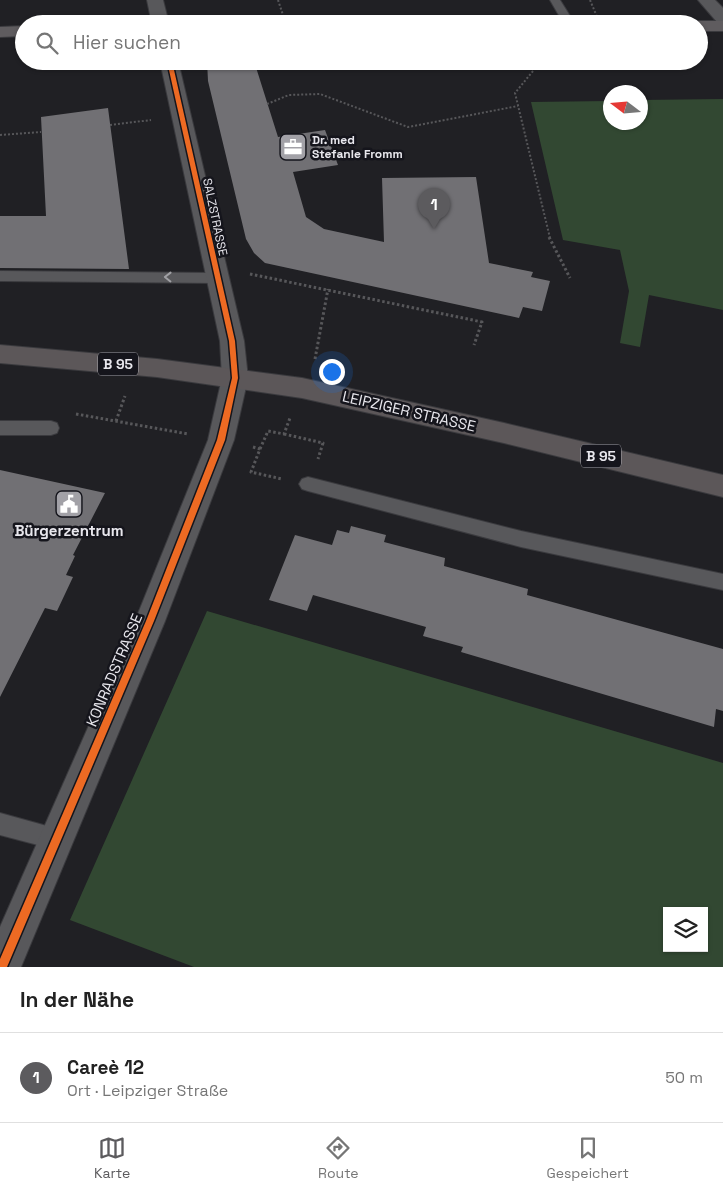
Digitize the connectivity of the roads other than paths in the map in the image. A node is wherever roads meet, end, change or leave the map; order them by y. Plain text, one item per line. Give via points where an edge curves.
1 (155, 0) edge
2 (554, 0) edge
3 (706, 0) edge
4 (159, 15) edge
5 (564, 15) edge
6 (723, 18) edge
7 (708, 26) edge
8 (723, 26) edge
9 (15, 31) edge
10 (0, 32) edge
11 (171, 70) edge
12 (0, 276) edge
13 (217, 278) junction
14 (0, 354) edge
15 (235, 378) junction
16 (0, 428) edge
17 (51, 428) dead end
18 (308, 484) road end
19 (723, 486) edge
20 (723, 582) edge
21 (0, 824) edge
22 (57, 839) junction
23 (2, 967) edge

1 - 4 street
2 - 5 lane
3 - 6 street
7 - 8 main road
9 - 10 main road
11 - 13 street, SALZSTRASSE
13 -> 12 lane
13 - 15 street, SALZSTRASSE via 232,341
14 - 15 main road, LEIPZIGER STRASSE / B 95
15 - 19 main road, LEIPZIGER STRASSE / B 95 via 302,388
15 - 22 street, KONRADSTRASSE via 216,454 150,621
16 - 17 lane
18 - 20 lane via 521,539
21 - 22 lane
22 - 23 street, KONRADSTRASSE

